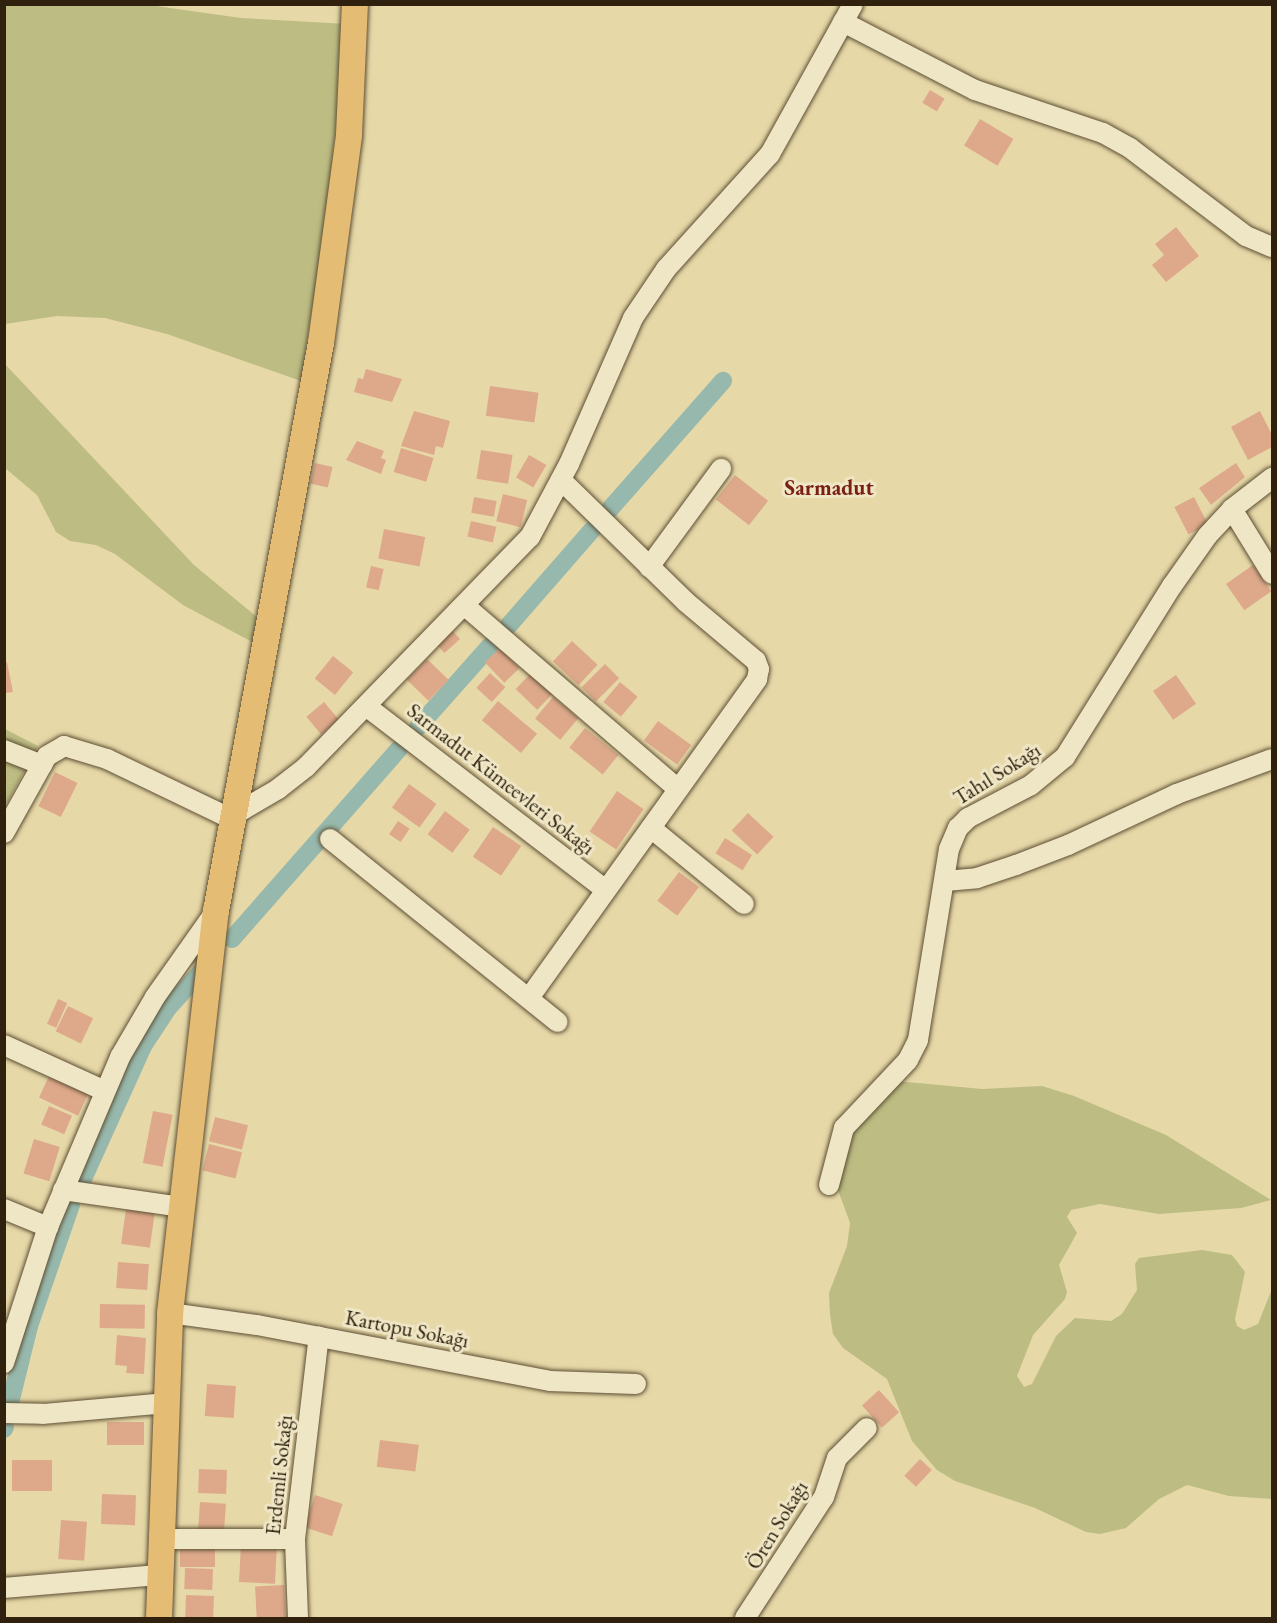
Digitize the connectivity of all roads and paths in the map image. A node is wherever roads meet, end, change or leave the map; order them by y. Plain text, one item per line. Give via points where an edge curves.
1 (356, 4) edge
2 (853, 4) edge
3 (843, 22) junction
4 (1272, 247) edge
5 (721, 469) dead end
6 (1272, 478) edge
7 (561, 480) junction
8 (1232, 509) junction
9 (649, 567) junction
10 (1272, 574) edge
11 (464, 605) junction
12 (366, 706) junction
13 (4, 750) edge
14 (1272, 759) edge
15 (42, 765) junction
16 (678, 789) junction
17 (236, 817) junction
18 (651, 828) junction
19 (4, 833) edge
20 (330, 840) dead end
21 (945, 881) junction
22 (606, 890) junction
23 (744, 904) dead end
24 (216, 911) junction
25 (529, 998) junction
26 (558, 1022) dead end
27 (4, 1045) edge
28 (105, 1090) junction
29 (829, 1185) dead end
30 (63, 1190) junction
31 (181, 1207) junction
32 (4, 1209) edge
33 (48, 1227) junction
34 (170, 1312) junction
35 (319, 1336) junction
36 (6, 1350) edge
37 (636, 1384) dead end
38 (166, 1403) junction
39 (4, 1413) edge
40 (867, 1428) dead end
41 (161, 1539) junction
42 (296, 1539) junction
43 (160, 1575) junction
44 (4, 1588) edge
45 (159, 1618) edge
46 (298, 1618) edge
47 (745, 1618) edge

1 - 17 main road via 349,135 321,343
2 - 3 street
3 - 4 street via 975,90 1103,133 1130,148 1246,236
3 - 7 street via 770,154 666,269 638,309
5 - 9 street
6 - 8 street, Tahıl Sokağı
7 - 9 street
7 - 11 street via 530,537
8 - 10 street
8 - 21 street, Tahıl Sokağı via 1172,586 1065,757 1031,785 968,818 958,828 952,838
9 - 16 street via 756,661 759,669 757,679
11 - 12 street
11 - 16 street
12 - 17 street via 306,767
12 - 22 street, Sarmadut Kümeevleri Sokağı
13 - 15 street
14 - 21 street via 1177,794 1026,861 977,878
15 - 17 street via 55,748 77,748
15 - 19 street
16 - 18 street
17 - 24 main road
18 - 22 street
18 - 23 street
20 - 25 street
21 - 29 street, Tahıl Sokağı via 918,1041 908,1060 844,1128
22 - 25 street
24 - 28 street via 142,1016
24 - 31 main road
25 - 26 street
27 - 28 street
28 - 30 street
30 - 31 street
30 - 33 street
31 - 34 main road
32 - 33 street
33 - 36 street
34 - 35 street, Kartopu Sokağı
34 - 38 main road
35 - 37 street, Kartopu Sokağı via 550,1381
35 - 42 street, Erdemli Sokağı
38 - 39 street via 43,1414
38 - 41 main road
40 - 47 street, Ören Sokağı via 837,1458 824,1497
41 - 42 street
41 - 43 main road
42 - 46 street, Erdemli Sokağı
43 - 44 street
43 - 45 main road

